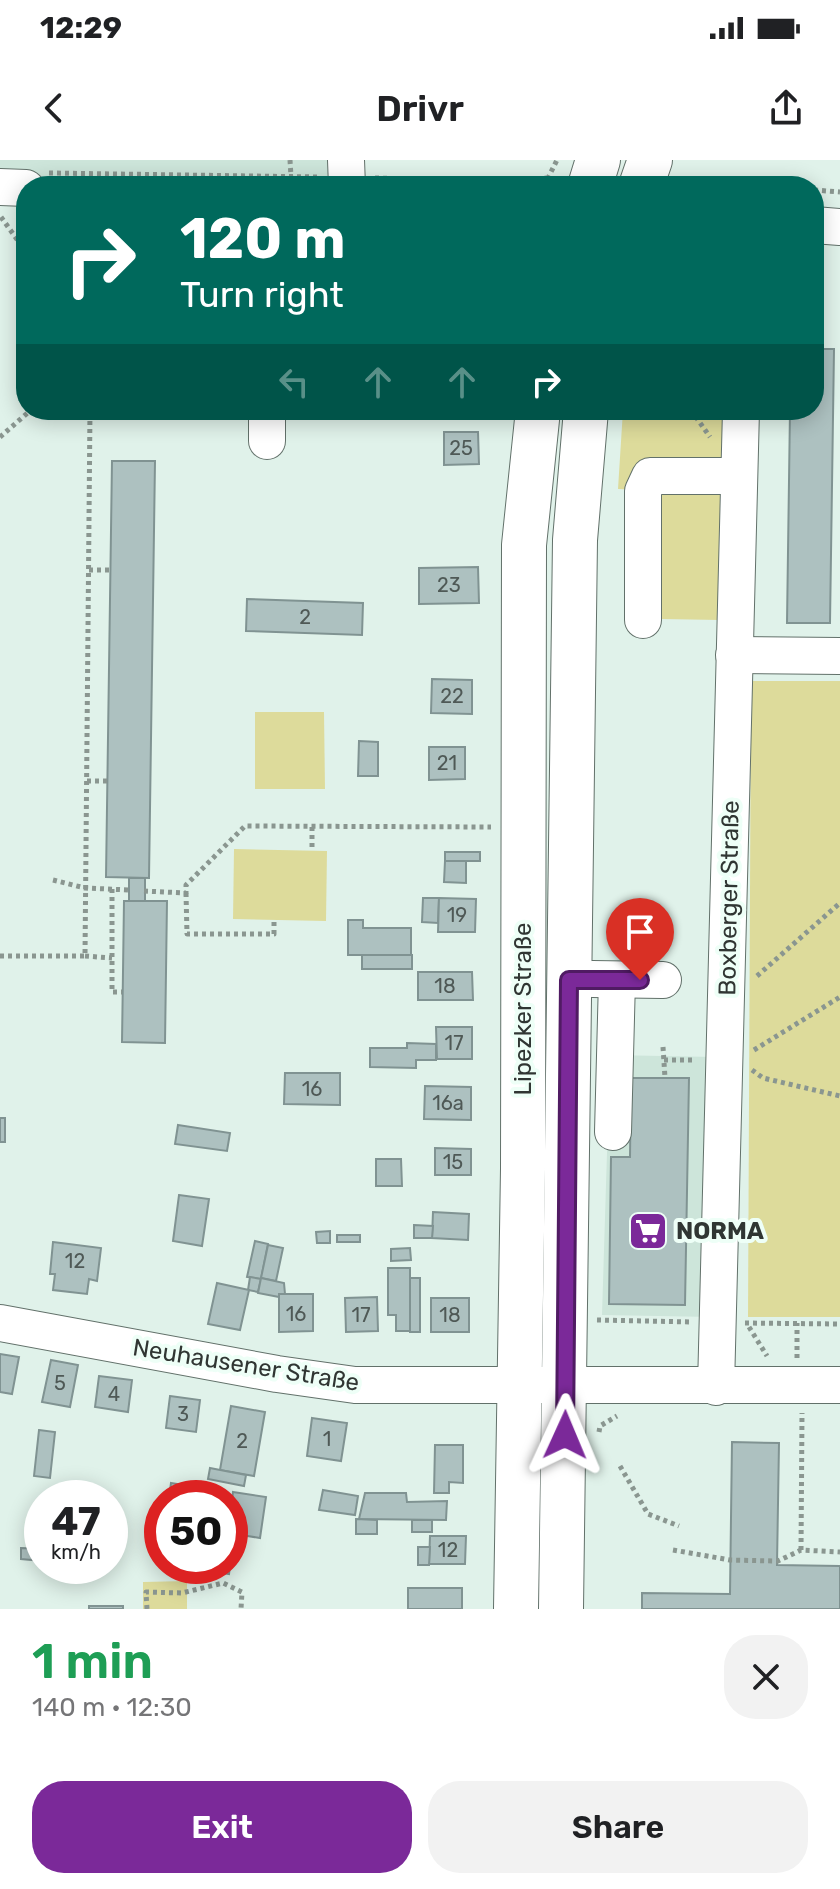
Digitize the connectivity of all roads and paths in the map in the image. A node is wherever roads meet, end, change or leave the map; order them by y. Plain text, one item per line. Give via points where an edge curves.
1 (667, 169) edge
2 (342, 173) edge
3 (402, 176) edge
4 (707, 176) edge
5 (1, 217) edge
6 (16, 238) edge
7 (20, 420) edge
8 (90, 420) edge
9 (523, 420) edge
10 (585, 420) edge
11 (741, 420) edge
12 (0, 437) edge
13 (739, 476) junction
14 (89, 570) junction
15 (110, 570) dead end
16 (643, 620) dead end
17 (734, 655) junction
18 (840, 656) edge
19 (87, 781) junction
20 (107, 781) dead end
21 (312, 827) junction
22 (501, 827) dead end
23 (312, 850) dead end
24 (53, 880) dead end
25 (85, 888) junction
26 (112, 889) junction
27 (129, 890) dead end
28 (144, 891) dead end
29 (186, 893) junction
30 (840, 903) edge
31 (112, 920) junction
32 (123, 920) dead end
33 (274, 920) dead end
34 (0, 956) edge
35 (85, 956) junction
36 (112, 962) junction
37 (123, 965) dead end
38 (569, 980) junction
39 (617, 980) junction
40 (663, 980) dead end
41 (751, 982) dead end
42 (122, 992) dead end
43 (840, 997) edge
44 (663, 1047) dead end
45 (751, 1052) dead end
46 (751, 1069) dead end
47 (665, 1078) dead end
48 (840, 1096) edge
49 (613, 1132) dead end
50 (597, 1320) dead end
51 (717, 1322) junction
52 (0, 1323) edge
53 (840, 1324) edge
54 (542, 1385) junction
55 (840, 1385) edge
56 (716, 1387) junction
57 (802, 1404) dead end
58 (620, 1466) dead end
59 (679, 1526) dead end
60 (673, 1550) dead end
61 (801, 1550) junction
62 (840, 1552) edge
63 (147, 1609) edge
64 (241, 1609) edge
65 (516, 1609) edge
66 (561, 1609) edge

1 - 4 path
2 - 3 path
5 - 6 path
7 - 12 path
8 - 14 path
9 - 54 main road, Lipezker Straße
10 - 38 main road, Lipezker Straße via 575,540
11 - 13 street, Boxberger Straße
13 - 16 street via 650,476 643,491
13 - 17 street, Boxberger Straße
14 - 15 path
14 - 19 path
17 - 18 street
17 - 51 street, Boxberger Straße
19 - 20 path
19 - 25 path
21 - 22 path
21 - 23 path
21 - 29 path via 245,826 186,885
24 - 25 path
25 - 26 path
25 - 35 path
26 - 27 path
26 - 31 path
28 - 29 path
29 - 33 path via 187,934 274,934
30 - 41 path
31 - 32 path
31 - 36 path
34 - 35 path
35 - 36 path
36 - 37 path
36 - 42 path via 112,992
38 - 39 street
38 - 54 main road, Lipezker Straße
39 - 40 street
39 - 49 street
43 - 45 path
44 - 47 path
46 - 48 path via 763,1078
50 - 51 path
51 - 53 path
51 - 56 street, Boxberger Straße
52 - 54 street, Neuhausener Straße via 355,1385
54 - 56 street, Neuhausener Straße
54 - 65 main road, Lipezker Straße
54 - 66 main road, Lipezker Straße
55 - 56 street, Neuhausener Straße
57 - 61 path
58 - 59 path via 648,1514
60 - 61 path via 730,1560 778,1561
61 - 62 path
63 - 64 path via 146,1592 182,1593 223,1583 242,1592

